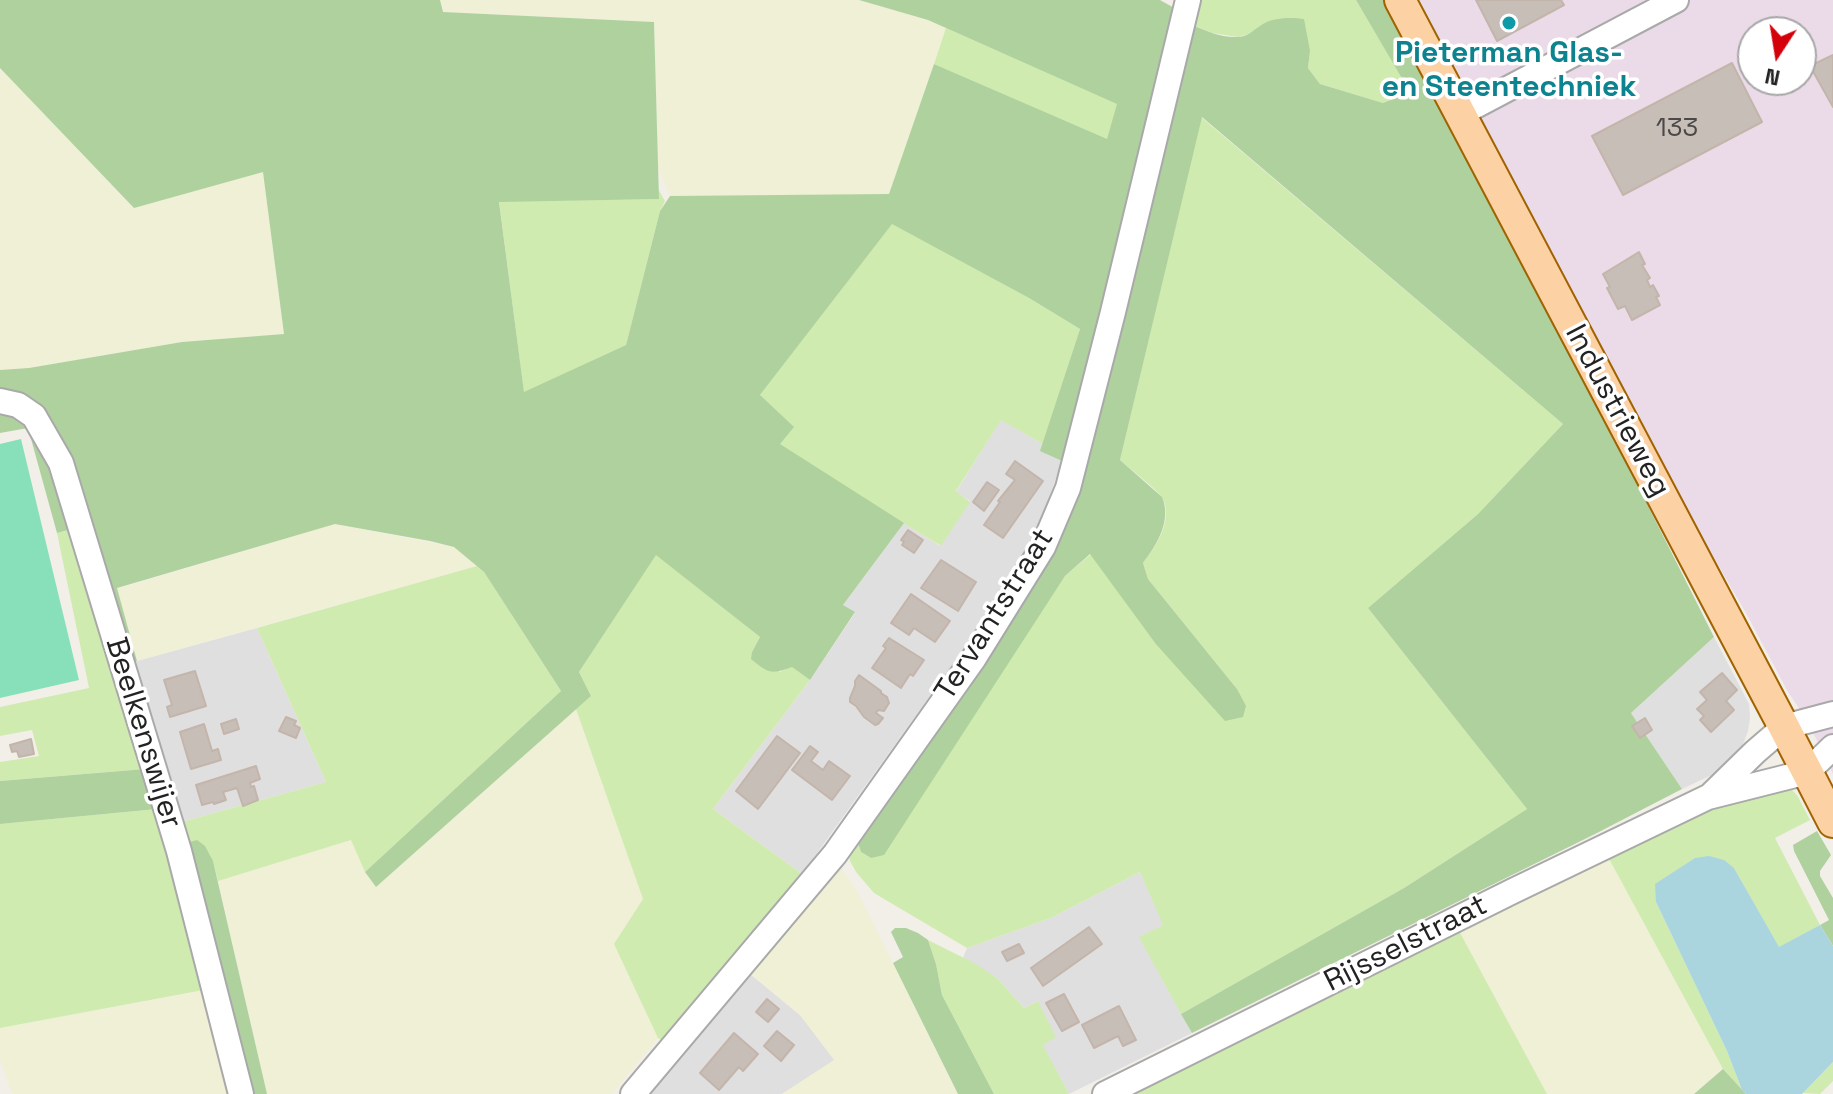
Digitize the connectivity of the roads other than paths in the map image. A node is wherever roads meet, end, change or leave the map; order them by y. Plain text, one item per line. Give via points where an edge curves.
1 (1188, 0) edge
2 (1400, 0) edge
3 (1676, 0) edge
4 (1460, 114) junction
5 (0, 401) edge
6 (1833, 714) edge
7 (1784, 727) junction
8 (1833, 747) edge
9 (1807, 772) junction
10 (1708, 797) junction
11 (1833, 822) edge
12 (241, 1094) edge
13 (633, 1094) edge
14 (1105, 1094) edge

1 - 13 street, Tervantstraat via 1068,488 1043,547 974,658 835,854
2 - 4 main road, Industrieweg
3 - 4 street
4 - 7 main road, Industrieweg
5 - 12 street, Beelkenswijer via 34,416 61,463 179,851
6 - 7 street, Rijsselstraat
7 - 9 main road, Industrieweg
7 - 10 street, Rijsselstraat
8 - 9 street, Rijsselstraat
9 - 10 street, Rijsselstraat
9 - 11 main road, Industrieweg
10 - 14 street, Rijsselstraat

